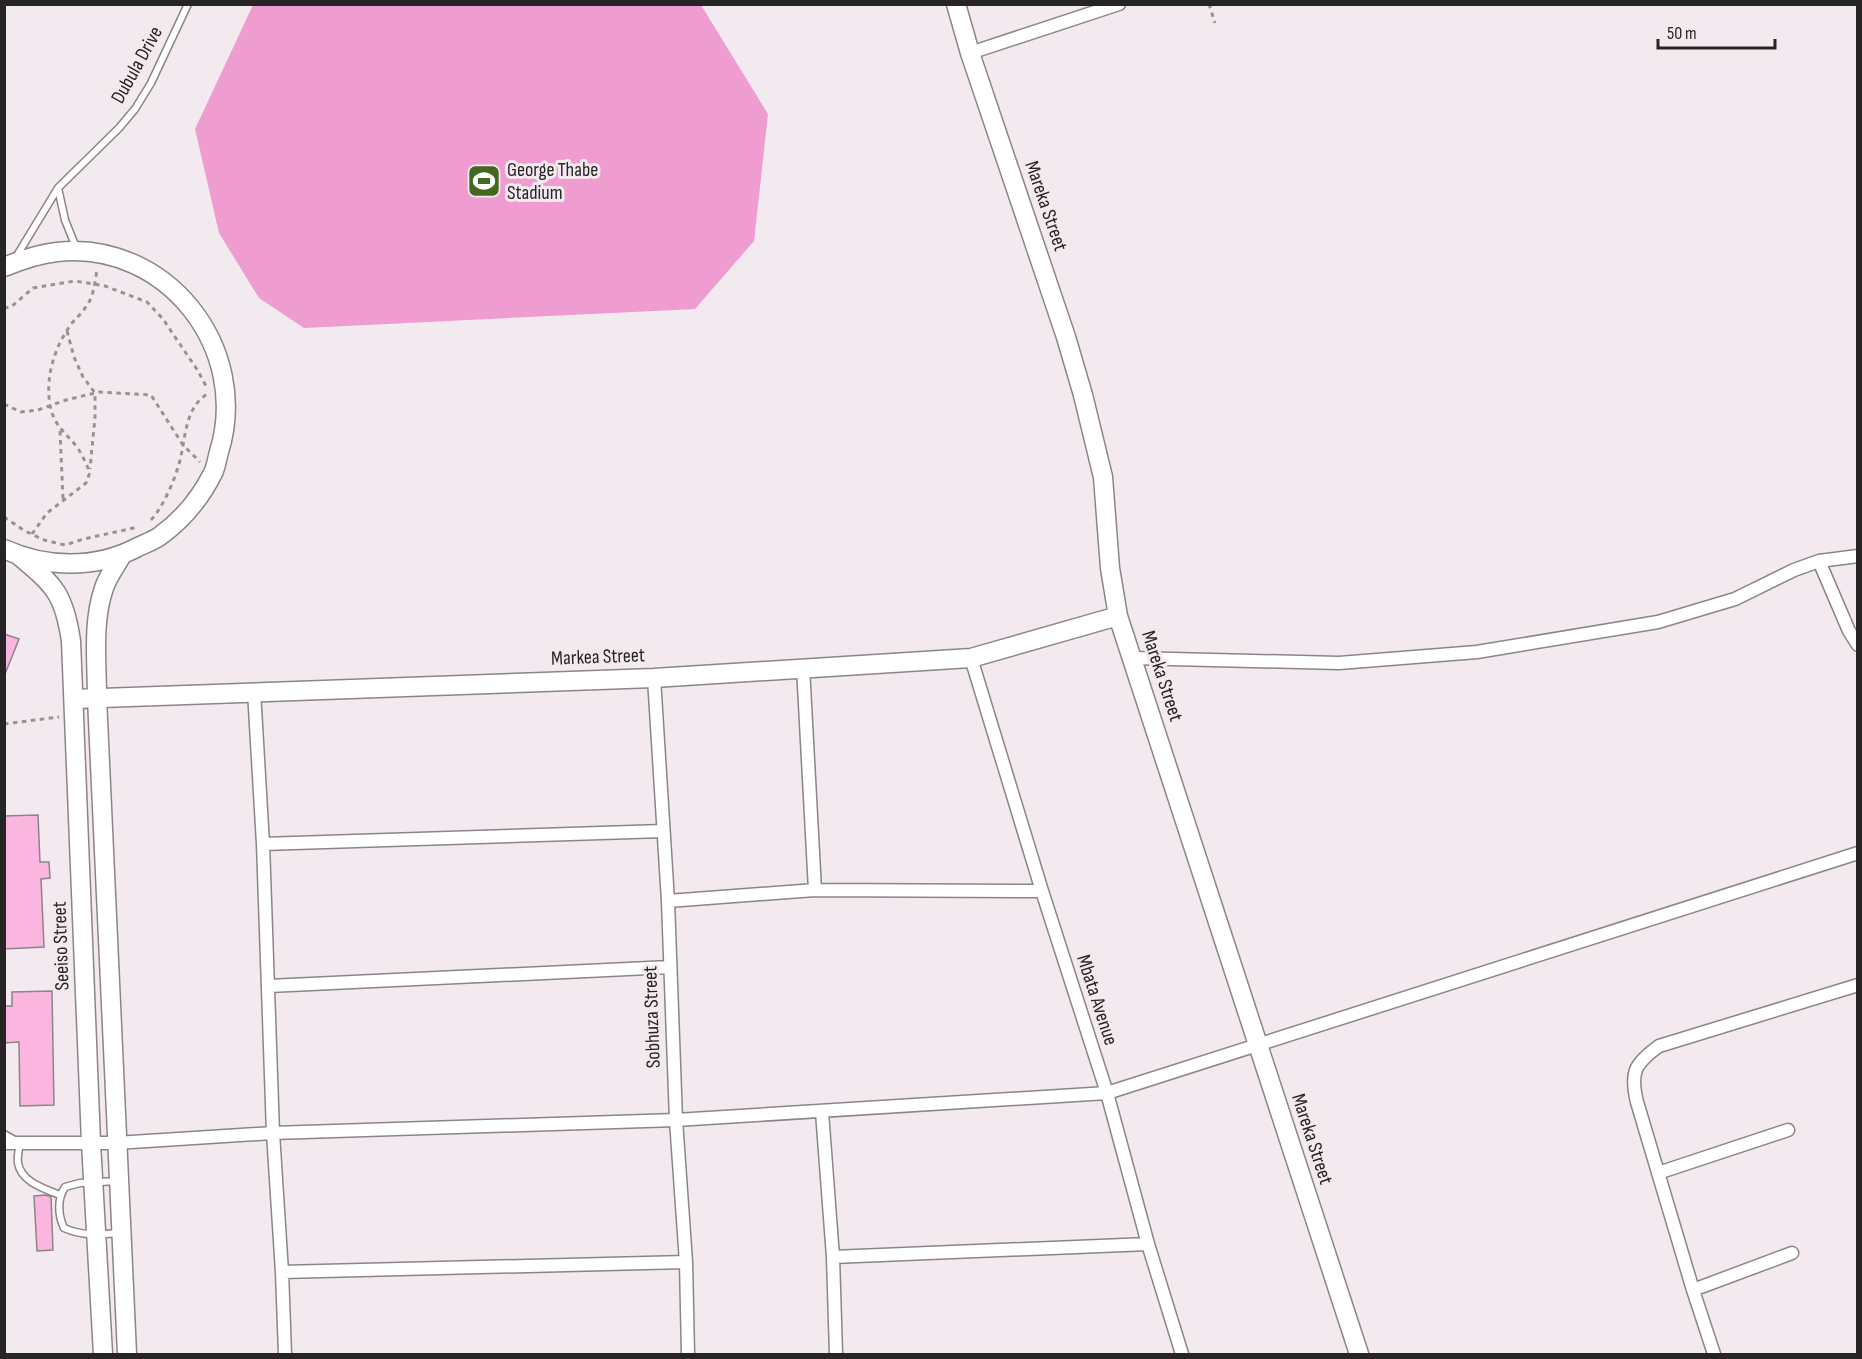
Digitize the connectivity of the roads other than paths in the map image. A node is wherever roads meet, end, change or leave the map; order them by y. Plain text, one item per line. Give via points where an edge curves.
1 (188, 4) edge
2 (956, 4) edge
3 (1119, 4) edge
4 (970, 53) junction
5 (58, 188) junction
6 (78, 251) junction
7 (8, 265) edge
8 (11, 552) edge
9 (122, 555) junction
10 (1857, 556) edge
11 (1820, 561) junction
12 (1118, 616) junction
13 (1857, 645) edge
14 (971, 658) junction
15 (1132, 658) junction
16 (803, 668) junction
17 (654, 678) junction
18 (254, 691) junction
19 (97, 698) junction
20 (74, 699) junction
21 (663, 831) junction
22 (263, 844) junction
23 (1857, 853) edge
24 (815, 890) junction
25 (1042, 891) junction
26 (668, 900) junction
27 (670, 967) junction
28 (1857, 985) edge
29 (269, 986) junction
30 (1258, 1046) junction
31 (1107, 1093) junction
32 (822, 1112) junction
33 (676, 1120) junction
34 (1788, 1130) dead end
35 (273, 1133) junction
36 (4, 1134) edge
37 (4, 1143) edge
38 (20, 1143) junction
39 (91, 1143) junction
40 (116, 1143) junction
41 (1658, 1173) junction
42 (118, 1181) junction
43 (93, 1182) junction
44 (60, 1195) junction
45 (121, 1233) junction
46 (96, 1235) junction
47 (1148, 1244) junction
48 (1792, 1253) dead end
49 (832, 1257) junction
50 (686, 1262) junction
51 (282, 1272) junction
52 (1693, 1290) junction
53 (103, 1354) edge
54 (127, 1354) edge
55 (285, 1354) edge
56 (687, 1354) edge
57 (836, 1354) edge
58 (1182, 1354) edge
59 (1359, 1354) edge
60 (1714, 1354) edge

1 - 5 lane, Dubula Drive via 135,109
2 - 4 street, Mareka Street
3 - 4 street
4 - 12 street, Mareka Street via 1083,395 1102,477
5 - 6 lane via 65,220
5 - 7 lane, Dubula Drive
6 - 7 street via 25,258
6 - 9 street via 127,261 176,291 210,337 221,363 226,392 225,433 213,473 190,508 167,530
8 - 9 street via 53,564 88,563
8 - 20 street, Seeiso Street via 58,593 67,617
9 - 19 street via 105,585 97,611
10 - 11 street
11 - 13 street
11 - 15 street via 1735,599 1658,622 1477,652 1339,663
12 - 14 street, Markea Street
12 - 15 street, Mareka Street
14 - 16 street, Markea Street
14 - 25 street, Mbata Avenue
15 - 30 street, Mareka Street
16 - 17 street, Markea Street
16 - 24 street
17 - 18 street, Markea Street
17 - 21 street, Sobhuza Street
18 - 19 street, Markea Street
18 - 22 street
19 - 20 street, Markea Street
19 - 40 street
20 - 39 street, Seeiso Street
21 - 22 street
21 - 26 street, Sobhuza Street
22 - 29 street
23 - 30 street
24 - 25 street
24 - 26 street
25 - 31 street, Mbata Avenue
26 - 27 street, Sobhuza Street
27 - 29 street
27 - 33 street, Sobhuza Street
28 - 41 street via 1659,1046 1646,1055 1633,1083
29 - 35 street
30 - 31 street
30 - 59 street, Mareka Street
31 - 32 street
31 - 47 street, Mbata Avenue
32 - 33 street
32 - 49 street
33 - 35 street
33 - 50 street, Sobhuza Street
34 - 41 street
35 - 40 street
35 - 51 street
36 - 38 lane
37 - 38 street
38 - 39 street
38 - 44 lane via 18,1162 22,1173 31,1182
39 - 40 street
39 - 43 street, Seeiso Street
40 - 42 street
41 - 52 street
42 - 43 lane
42 - 45 street
43 - 44 lane via 65,1187
43 - 46 street, Seeiso Street
44 - 46 lane via 64,1228 77,1234
45 - 46 lane
45 - 54 street
46 - 53 street, Seeiso Street
47 - 49 street
47 - 58 street, Mbata Avenue
48 - 52 street
49 - 57 street
50 - 51 street
50 - 56 street, Sobhuza Street
51 - 55 street
52 - 60 street

